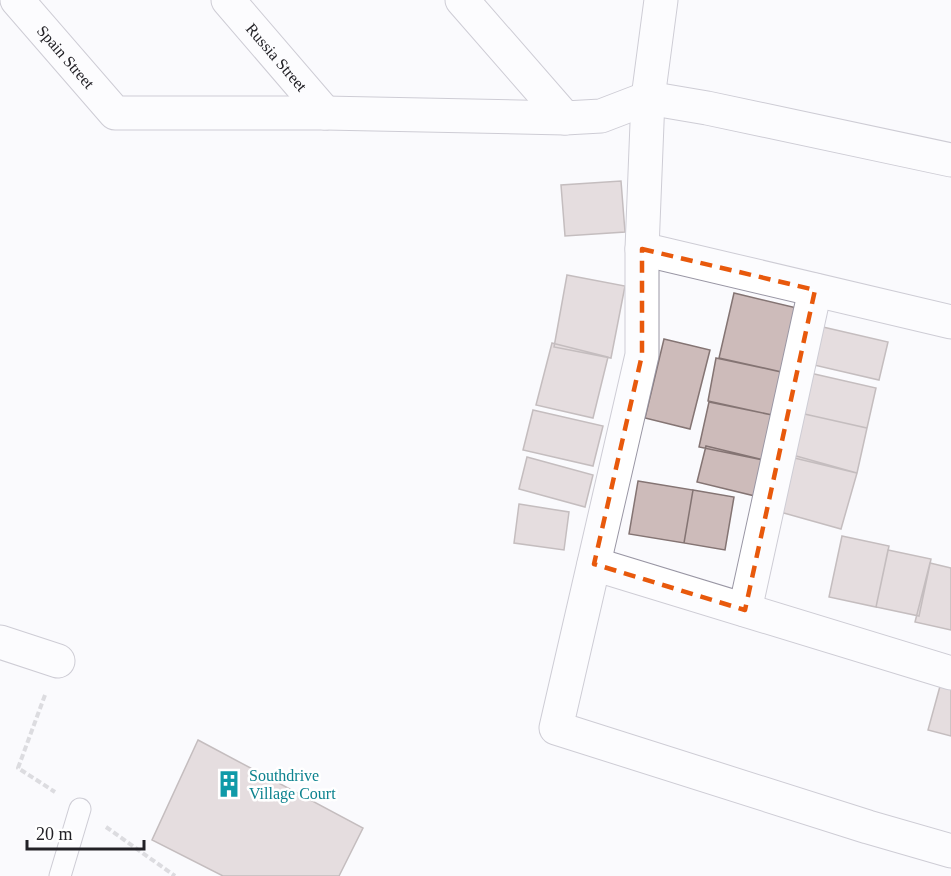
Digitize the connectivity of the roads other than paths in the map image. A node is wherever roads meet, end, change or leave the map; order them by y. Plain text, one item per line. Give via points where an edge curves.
1 (17, 0) edge
2 (228, 0) edge
3 (462, 0) edge
4 (661, 0) edge
5 (648, 98) junction
6 (325, 113) junction
7 (565, 118) junction
8 (951, 160) edge
9 (642, 249) junction
10 (815, 290) junction
11 (951, 322) edge
12 (594, 564) junction
13 (745, 610) junction
14 (0, 642) edge
15 (58, 660) dead end
16 (951, 673) edge
17 (80, 809) dead end
18 (951, 850) edge
19 (60, 876) edge

1 - 6 street, Spain Street via 115,113
2 - 6 street, Russia Street
3 - 7 street
4 - 5 street
5 - 7 street via 601,116
5 - 8 street
5 - 9 street
6 - 7 street
9 - 10 street
9 - 12 street via 642,355
10 - 11 street
10 - 13 street
12 - 13 street
12 - 18 street via 556,728
13 - 16 street
14 - 15 street
17 - 19 lane

